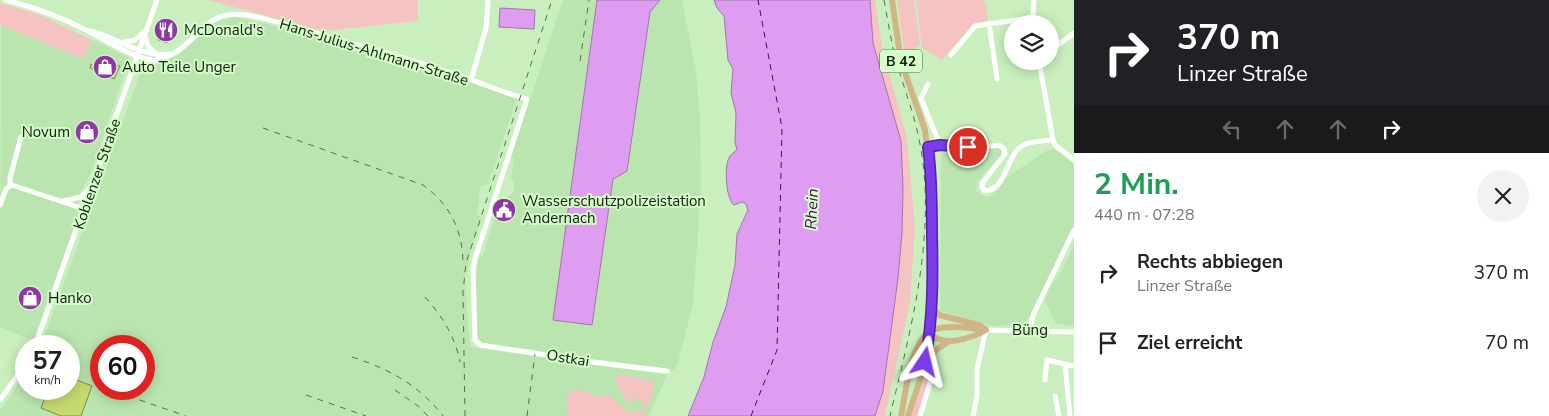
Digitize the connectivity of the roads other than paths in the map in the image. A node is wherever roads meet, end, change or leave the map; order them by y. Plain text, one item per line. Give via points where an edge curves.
1 (6, 0) edge
2 (157, 0) edge
3 (488, 0) edge
4 (892, 0) edge
5 (1034, 0) edge
6 (1032, 15) edge
7 (1004, 22) edge
8 (989, 23) junction
9 (87, 30) junction
10 (146, 32) junction
11 (1074, 33) edge
12 (123, 42) junction
13 (1059, 44) edge
14 (139, 53) junction
15 (174, 54) junction
16 (157, 55) junction
17 (951, 55) dead end
18 (153, 60) junction
19 (1040, 70) edge
20 (132, 73) junction
21 (996, 79) dead end
22 (470, 80) junction
23 (928, 84) dead end
24 (21, 138) dead end
25 (1052, 140) junction
26 (940, 145) junction
27 (928, 147) junction
28 (1074, 160) edge
29 (93, 185) junction
30 (10, 186) junction
31 (74, 200) junction
32 (63, 201) junction
33 (0, 206) edge
34 (85, 207) junction
35 (1074, 230) edge
36 (932, 304) junction
37 (986, 330) junction
38 (1029, 330) junction
39 (930, 332) junction
40 (1074, 332) edge
41 (39, 335) edge
42 (474, 337) joint
43 (950, 341) junction
44 (1041, 359) dead end
45 (1047, 360) junction
46 (1065, 364) junction
47 (935, 366) dead end
48 (1074, 366) edge
49 (667, 371) dead end
50 (923, 371) junction
51 (15, 379) edge
52 (1045, 380) dead end
53 (1054, 396) dead end
54 (0, 400) edge
55 (900, 416) edge
56 (908, 416) edge
57 (920, 416) edge
58 (973, 416) edge
59 (1059, 416) edge
60 (1070, 416) edge

1 - 9 street
2 - 10 street, Koblenzer Straße
3 - 22 street via 486,28
4 - 27 main road, B 42 via 899,54 924,124
5 - 6 street
7 - 8 street
8 - 17 street via 975,26
8 - 21 street
9 - 12 street
9 - 14 street via 102,40
10 - 12 street via 135,40
10 - 14 street, Koblenzer Straße
10 - 16 street via 148,46
11 - 13 street
12 - 14 street
14 - 16 street
14 - 18 street
14 - 20 street, Koblenzer Straße
15 - 16 street
15 - 18 street, Hans-Julius-Ahlmann-Straße
15 - 22 street, Hans-Julius-Ahlmann-Straße via 213,20 239,14 393,55
18 - 20 street, Hans-Julius-Ahlmann-Straße
19 - 25 street
20 - 29 street, Koblenzer Straße
22 - 42 street, Hans-Julius-Ahlmann-Straße via 527,99 475,259
23 - 26 street via 921,98
24 - 30 street
25 - 26 street via 1024,145 1018,150 998,186 991,191 985,191 983,182 1005,154 1004,148 999,145 986,148
25 - 28 street
26 - 27 street
27 - 36 main road, B 42 via 932,201
29 - 31 street
29 - 34 street, Koblenzer Straße
30 - 32 street via 17,185
30 - 33 street
31 - 32 street
31 - 34 street
32 - 34 street
34 - 41 street, Koblenzer Straße
35 - 38 street
36 - 37 main road via 939,315 979,325
36 - 39 main road, B 42
37 - 38 street, Büng
37 - 43 main road, B 42
37 - 55 main road via 935,329 923,337 917,346
37 - 58 street via 978,363
38 - 40 street, Büng
39 - 43 main road via 938,340
39 - 50 main road, B 42
42 - 49 street, Ostkai via 481,345
43 - 50 main road, B 42 via 936,350
44 - 45 street
45 - 46 street
45 - 52 street
46 - 48 street
46 - 60 street
47 - 57 street
50 - 56 main road, B 42
51 - 54 street
53 - 59 street

